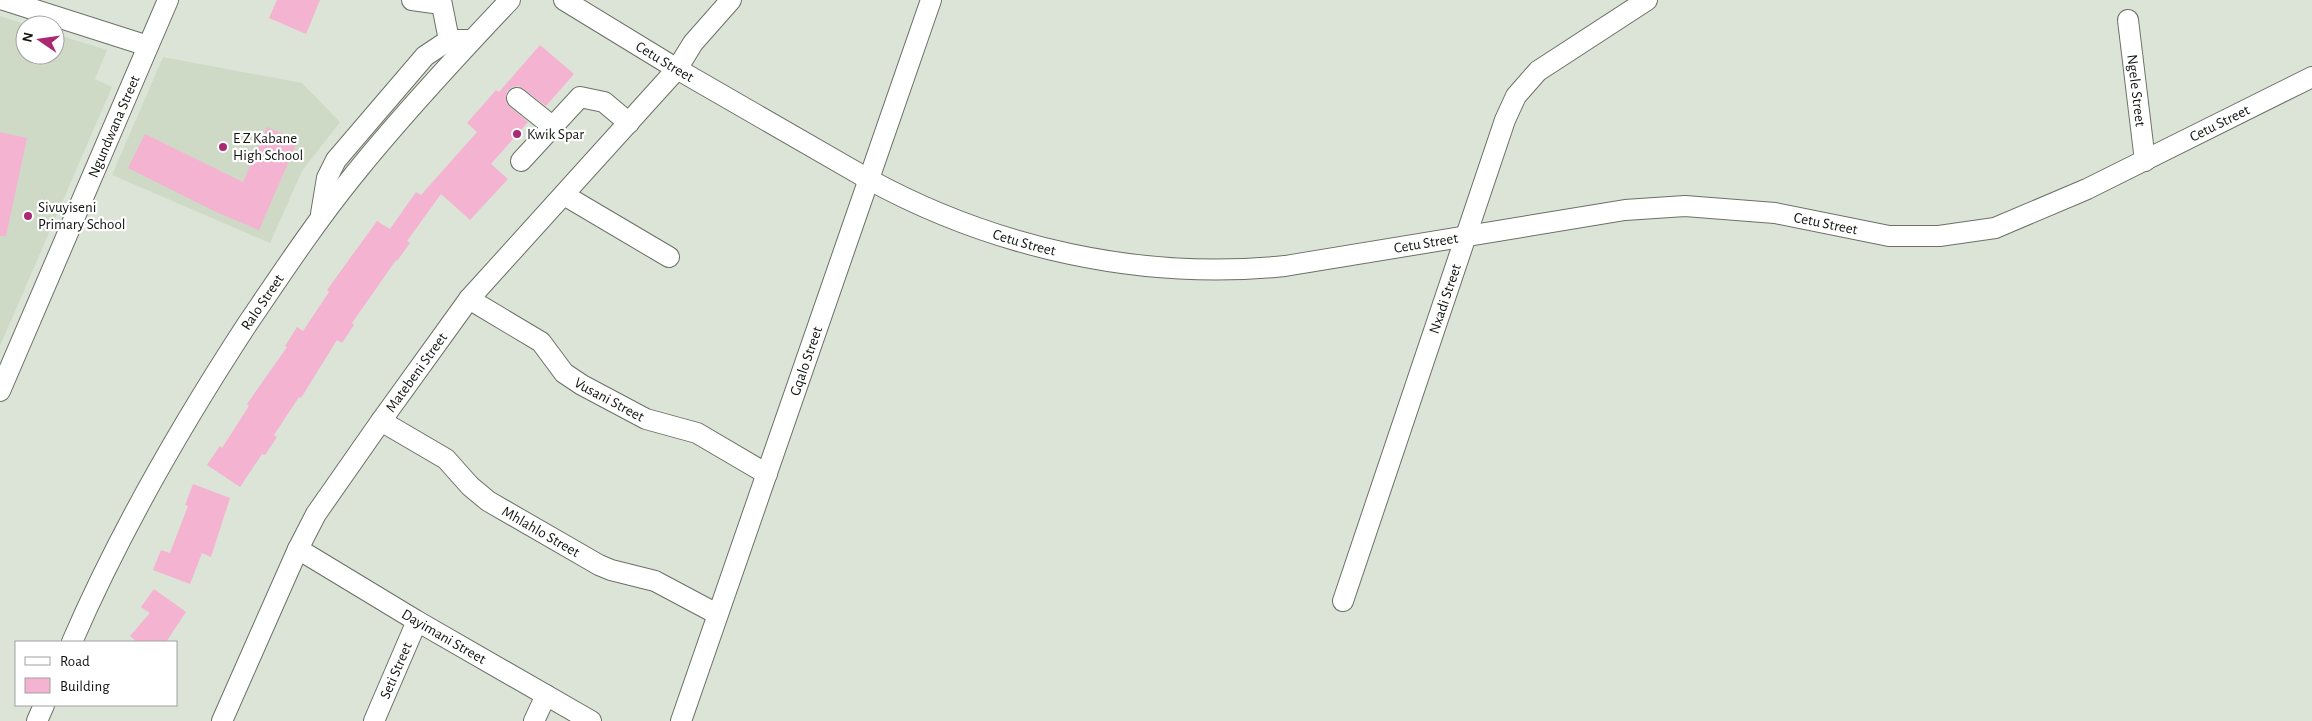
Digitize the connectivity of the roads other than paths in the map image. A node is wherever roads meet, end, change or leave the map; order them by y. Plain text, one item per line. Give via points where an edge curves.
1 (4, 0) edge
2 (168, 0) edge
3 (412, 0) edge
4 (510, 0) edge
5 (564, 0) edge
6 (731, 0) edge
7 (931, 0) edge
8 (1647, 0) edge
9 (441, 2) edge
10 (2128, 20) dead end
11 (449, 40) junction
12 (472, 40) junction
13 (148, 46) junction
14 (677, 69) junction
15 (2312, 77) edge
16 (517, 98) dead end
17 (629, 123) junction
18 (552, 126) junction
19 (521, 161) dead end
20 (2145, 161) junction
21 (868, 179) junction
22 (564, 195) junction
23 (320, 219) junction
24 (1466, 236) junction
25 (669, 257) dead end
26 (469, 299) junction
27 (0, 391) edge
28 (381, 421) junction
29 (766, 474) junction
30 (298, 549) junction
31 (1343, 601) dead end
32 (717, 614) junction
33 (417, 621) junction
34 (72, 641) edge
35 (546, 695) junction
36 (44, 706) edge
37 (37, 721) edge
38 (222, 721) edge
39 (374, 721) edge
40 (534, 721) edge
41 (591, 721) edge
42 (681, 721) edge

1 - 13 street
2 - 13 street, Ngundwana Street
3 - 9 street
4 - 12 street, Ralo Street
5 - 14 street, Cetu Street
6 - 14 street, Matebeni Street via 693,43
7 - 21 street, Gqalo Street
8 - 24 street, Nxadi Street via 1538,71 1524,85 1510,106
9 - 11 street
10 - 20 street, Ngele Street
11 - 12 street
11 - 23 street via 425,56 336,160 327,178
12 - 23 street, Ralo Street via 353,176
13 - 27 street, Ngundwana Street
14 - 17 street, Matebeni Street
14 - 21 street, Cetu Street
15 - 20 street, Cetu Street
16 - 18 street
17 - 18 street via 604,102 584,96 577,98
17 - 22 street, Matebeni Street
18 - 19 street
20 - 24 street, Cetu Street via 2016,221 1967,233 1889,236 1776,213 1685,206 1625,210
21 - 24 street, Cetu Street via 948,217 1021,243 1099,259 1170,267 1244,270 1286,266
21 - 29 street, Gqalo Street
22 - 25 street
22 - 26 street, Matebeni Street
23 - 34 street, Ralo Street via 201,396 115,552
24 - 31 street, Nxadi Street
26 - 28 street, Matebeni Street
26 - 29 street, Vusani Street via 541,342 564,372 582,385 650,421 698,433
28 - 30 street, Matebeni Street via 316,514
28 - 32 street, Mhlahlo Street via 446,459 488,501 599,565 656,581
29 - 32 street, Gqalo Street
30 - 33 street, Dayimani Street
30 - 38 street, Matebeni Street
32 - 42 street, Gqalo Street
33 - 35 street, Dayimani Street
33 - 39 street, Seti Street
35 - 40 street
35 - 41 street, Dayimani Street
36 - 37 street

